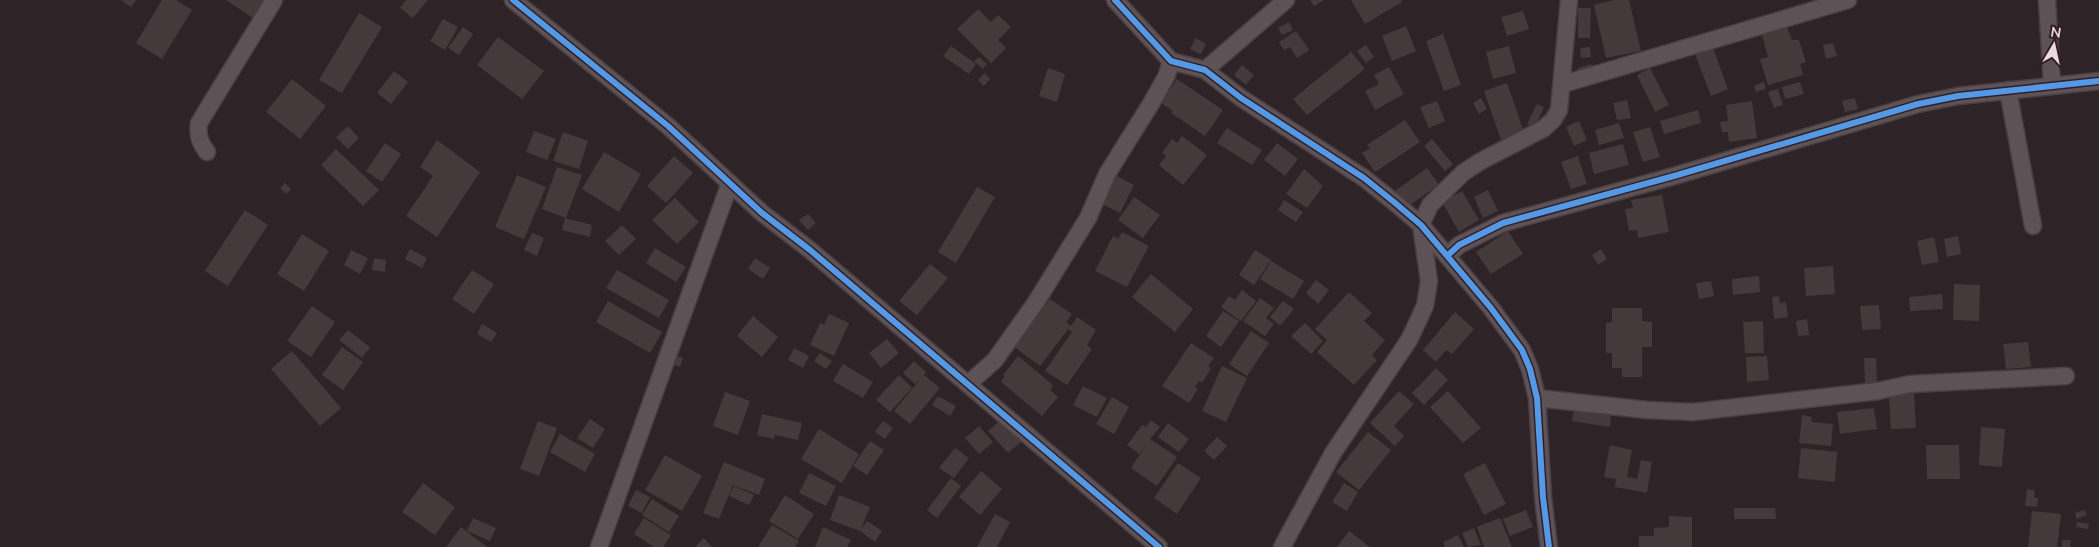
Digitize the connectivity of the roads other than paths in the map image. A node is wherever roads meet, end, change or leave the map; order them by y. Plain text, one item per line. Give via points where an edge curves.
1 (274, 0) edge
2 (513, 0) edge
3 (1115, 0) edge
4 (1286, 0) edge
5 (1569, 0) edge
6 (1848, 0) edge
7 (2047, 0) edge
8 (1171, 61) junction
9 (1205, 70) junction
10 (2099, 81) edge
11 (1563, 84) junction
12 (2052, 85) junction
13 (2008, 90) junction
14 (207, 152) dead end
15 (730, 184) junction
16 (1421, 225) junction
17 (2033, 226) dead end
18 (1447, 256) junction
19 (2066, 376) dead end
20 (968, 384) junction
21 (1537, 398) junction
22 (599, 547) edge
23 (1159, 547) edge
24 (1282, 547) edge
25 (1549, 547) edge

1 - 14 street via 199,123 197,131
2 - 15 street via 668,126
3 - 8 street
4 - 9 street
5 - 11 street
6 - 11 street
7 - 12 street
8 - 9 street
8 - 20 street via 1152,102 1107,174 1088,218 1036,302 995,360
9 - 16 street via 1241,98 1364,178
10 - 12 street
11 - 16 street via 1559,110 1553,120 1543,129 1464,172 1430,205
12 - 13 street
13 - 17 street
13 - 18 street via 1918,104 1674,176 1534,213 1480,233
15 - 20 street
15 - 22 street
16 - 18 street
16 - 24 street via 1429,281 1424,306 1409,340 1333,453
18 - 21 street via 1522,350
19 - 21 street via 1910,384 1878,391 1693,412
20 - 23 street
21 - 25 street

